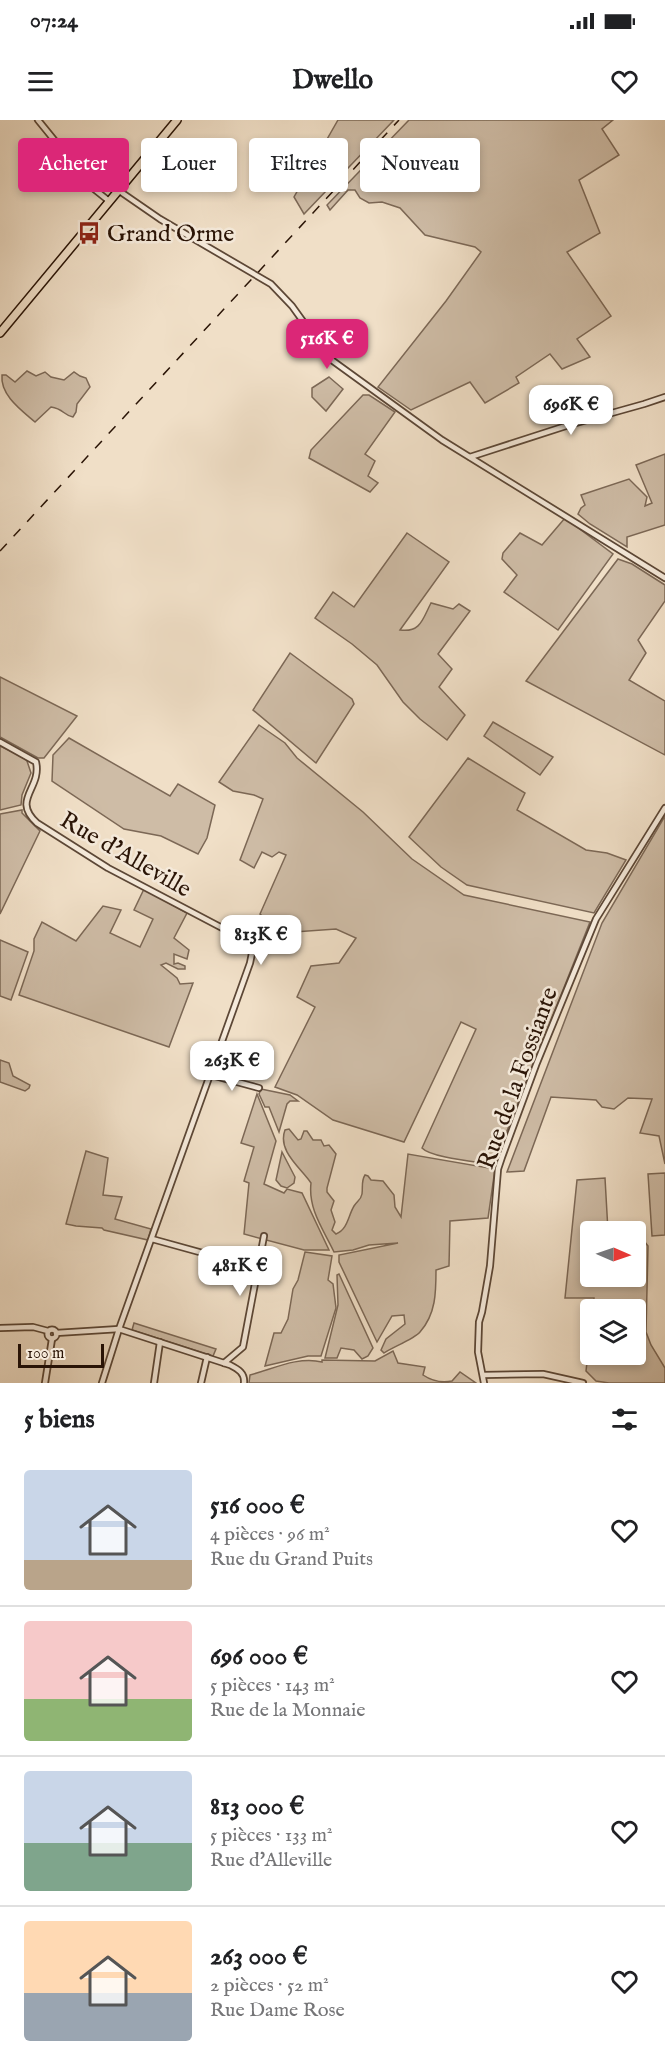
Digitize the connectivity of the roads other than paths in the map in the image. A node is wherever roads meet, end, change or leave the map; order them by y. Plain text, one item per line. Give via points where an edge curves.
1 (38, 120) edge
2 (177, 120) edge
3 (129, 177) edge
4 (116, 192) edge
5 (121, 192) edge
6 (109, 201) junction
7 (0, 333) edge
8 (665, 397) edge
9 (470, 457) junction
10 (665, 578) edge
11 (0, 742) edge
12 (665, 808) edge
13 (211, 1075) junction
14 (259, 1088) dead end
15 (264, 1236) dead end
16 (152, 1239) junction
17 (257, 1268) junction
18 (0, 1328) edge
19 (118, 1329) junction
20 (48, 1331) junction
21 (56, 1333) junction
22 (52, 1339) junction
23 (160, 1342) junction
24 (207, 1357) junction
25 (224, 1363) junction
26 (483, 1375) junction
27 (45, 1383) edge
28 (102, 1383) edge
29 (154, 1383) edge
30 (201, 1383) edge
31 (244, 1383) edge
32 (483, 1383) edge
33 (583, 1383) edge

1 - 6 street via 94,189
2 - 3 main road
4 - 6 main road
5 - 9 street via 271,284 333,361
6 - 7 main road
8 - 9 street
9 - 10 street
11 - 13 street, Rue d'Alleville via 36,762 37,779 26,807 37,823 108,868 252,945 250,963
12 - 26 street, Rue de la Fossiante via 596,919 498,1169 490,1266 478,1322
13 - 14 street
13 - 16 street, Rue d'Alleville
15 - 17 street
16 - 17 street
16 - 19 street, Rue d'Alleville
17 - 25 street via 243,1347
18 - 20 street
19 - 21 street
19 - 23 street
19 - 28 street, Rue d'Alleville
20 - 21 street
20 - 22 street
21 - 22 street
22 - 27 street
23 - 24 street
23 - 29 street
24 - 25 street
24 - 30 street
25 - 31 street via 239,1369
26 - 32 street, Rue de la Fossiante
26 - 33 street via 543,1374

